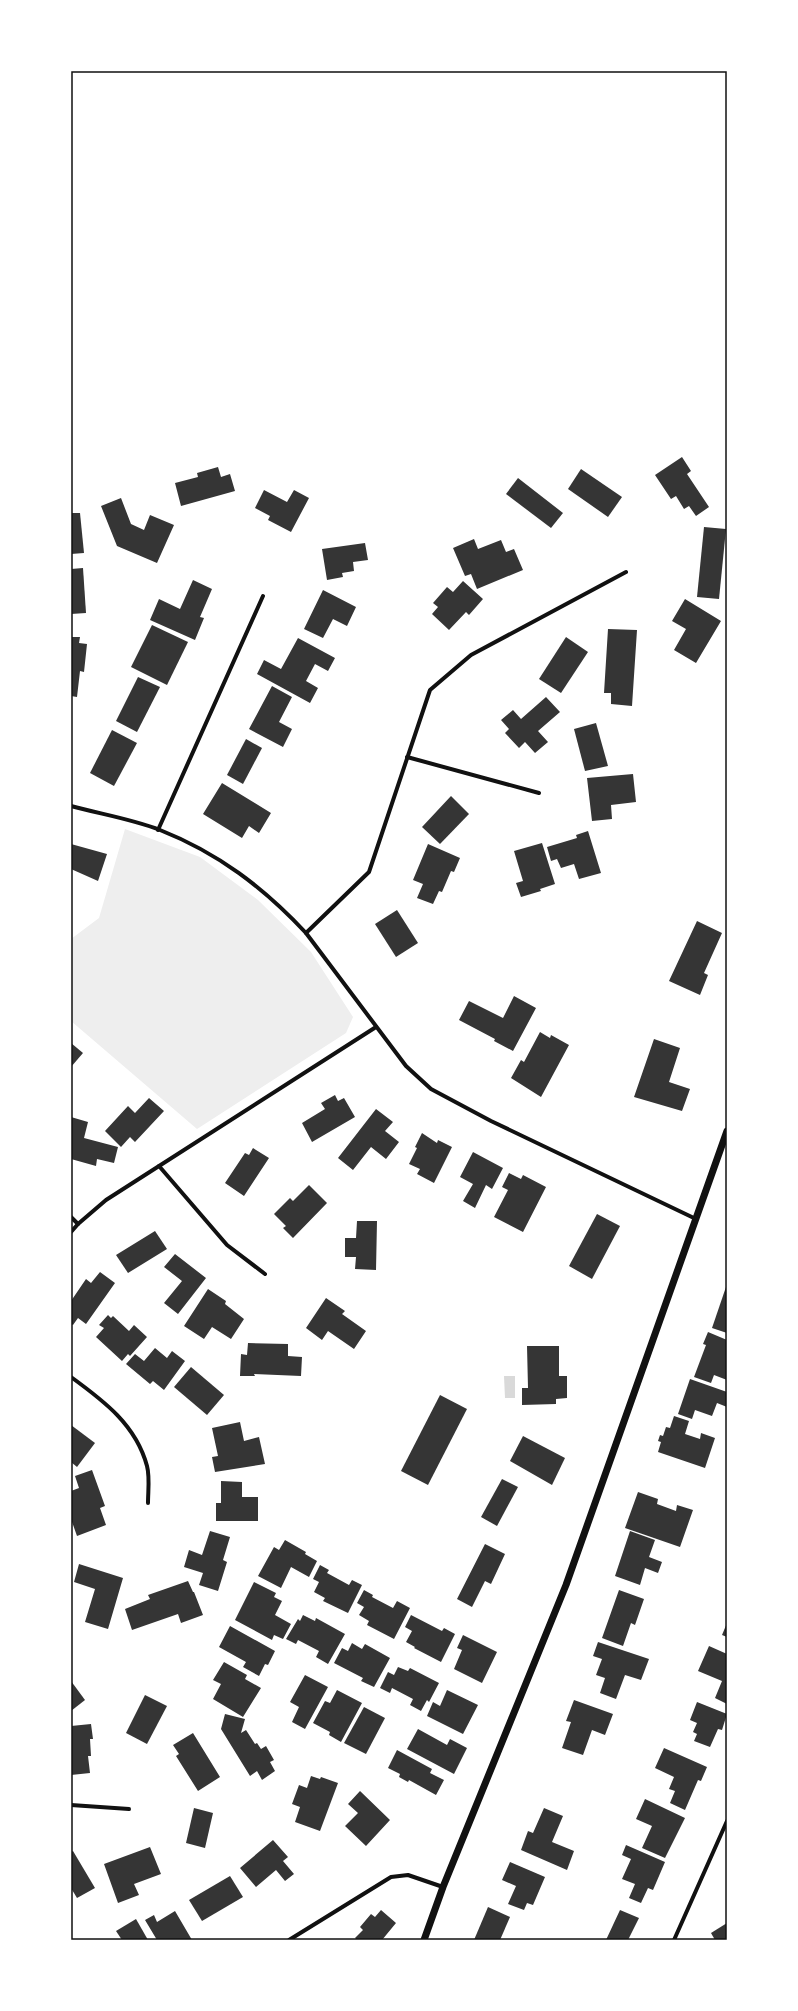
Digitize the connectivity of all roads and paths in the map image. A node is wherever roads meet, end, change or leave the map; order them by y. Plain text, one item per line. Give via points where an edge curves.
1 (626, 572) dead end
2 (263, 596) dead end
3 (407, 757) junction
4 (539, 792) dead end
5 (71, 806) edge
6 (158, 830) junction
7 (306, 933) junction
8 (376, 1027) junction
9 (727, 1131) edge
10 (159, 1166) junction
11 (71, 1217) edge
12 (696, 1219) junction
13 (78, 1224) junction
14 (71, 1232) edge
15 (265, 1274) dead end
16 (71, 1377) edge
17 (148, 1503) dead end
18 (71, 1805) edge
19 (129, 1809) dead end
20 (727, 1821) edge
21 (443, 1886) junction
22 (289, 1940) edge
23 (424, 1940) edge
24 (674, 1940) edge

1 - 3 street via 471,655 430,690
2 - 6 street
3 - 4 street
3 - 7 street via 369,872
5 - 6 street
6 - 7 street via 202,849 243,874
7 - 8 street
8 - 10 street
8 - 12 street via 406,1066 431,1089
9 - 12 street
10 - 13 street via 106,1200
10 - 15 street via 227,1245
11 - 13 street
12 - 21 street via 566,1585
13 - 14 street
16 - 17 street via 100,1398 122,1419 138,1443 148,1467
18 - 19 street
20 - 24 street
21 - 22 street via 408,1875 391,1877
21 - 23 street

